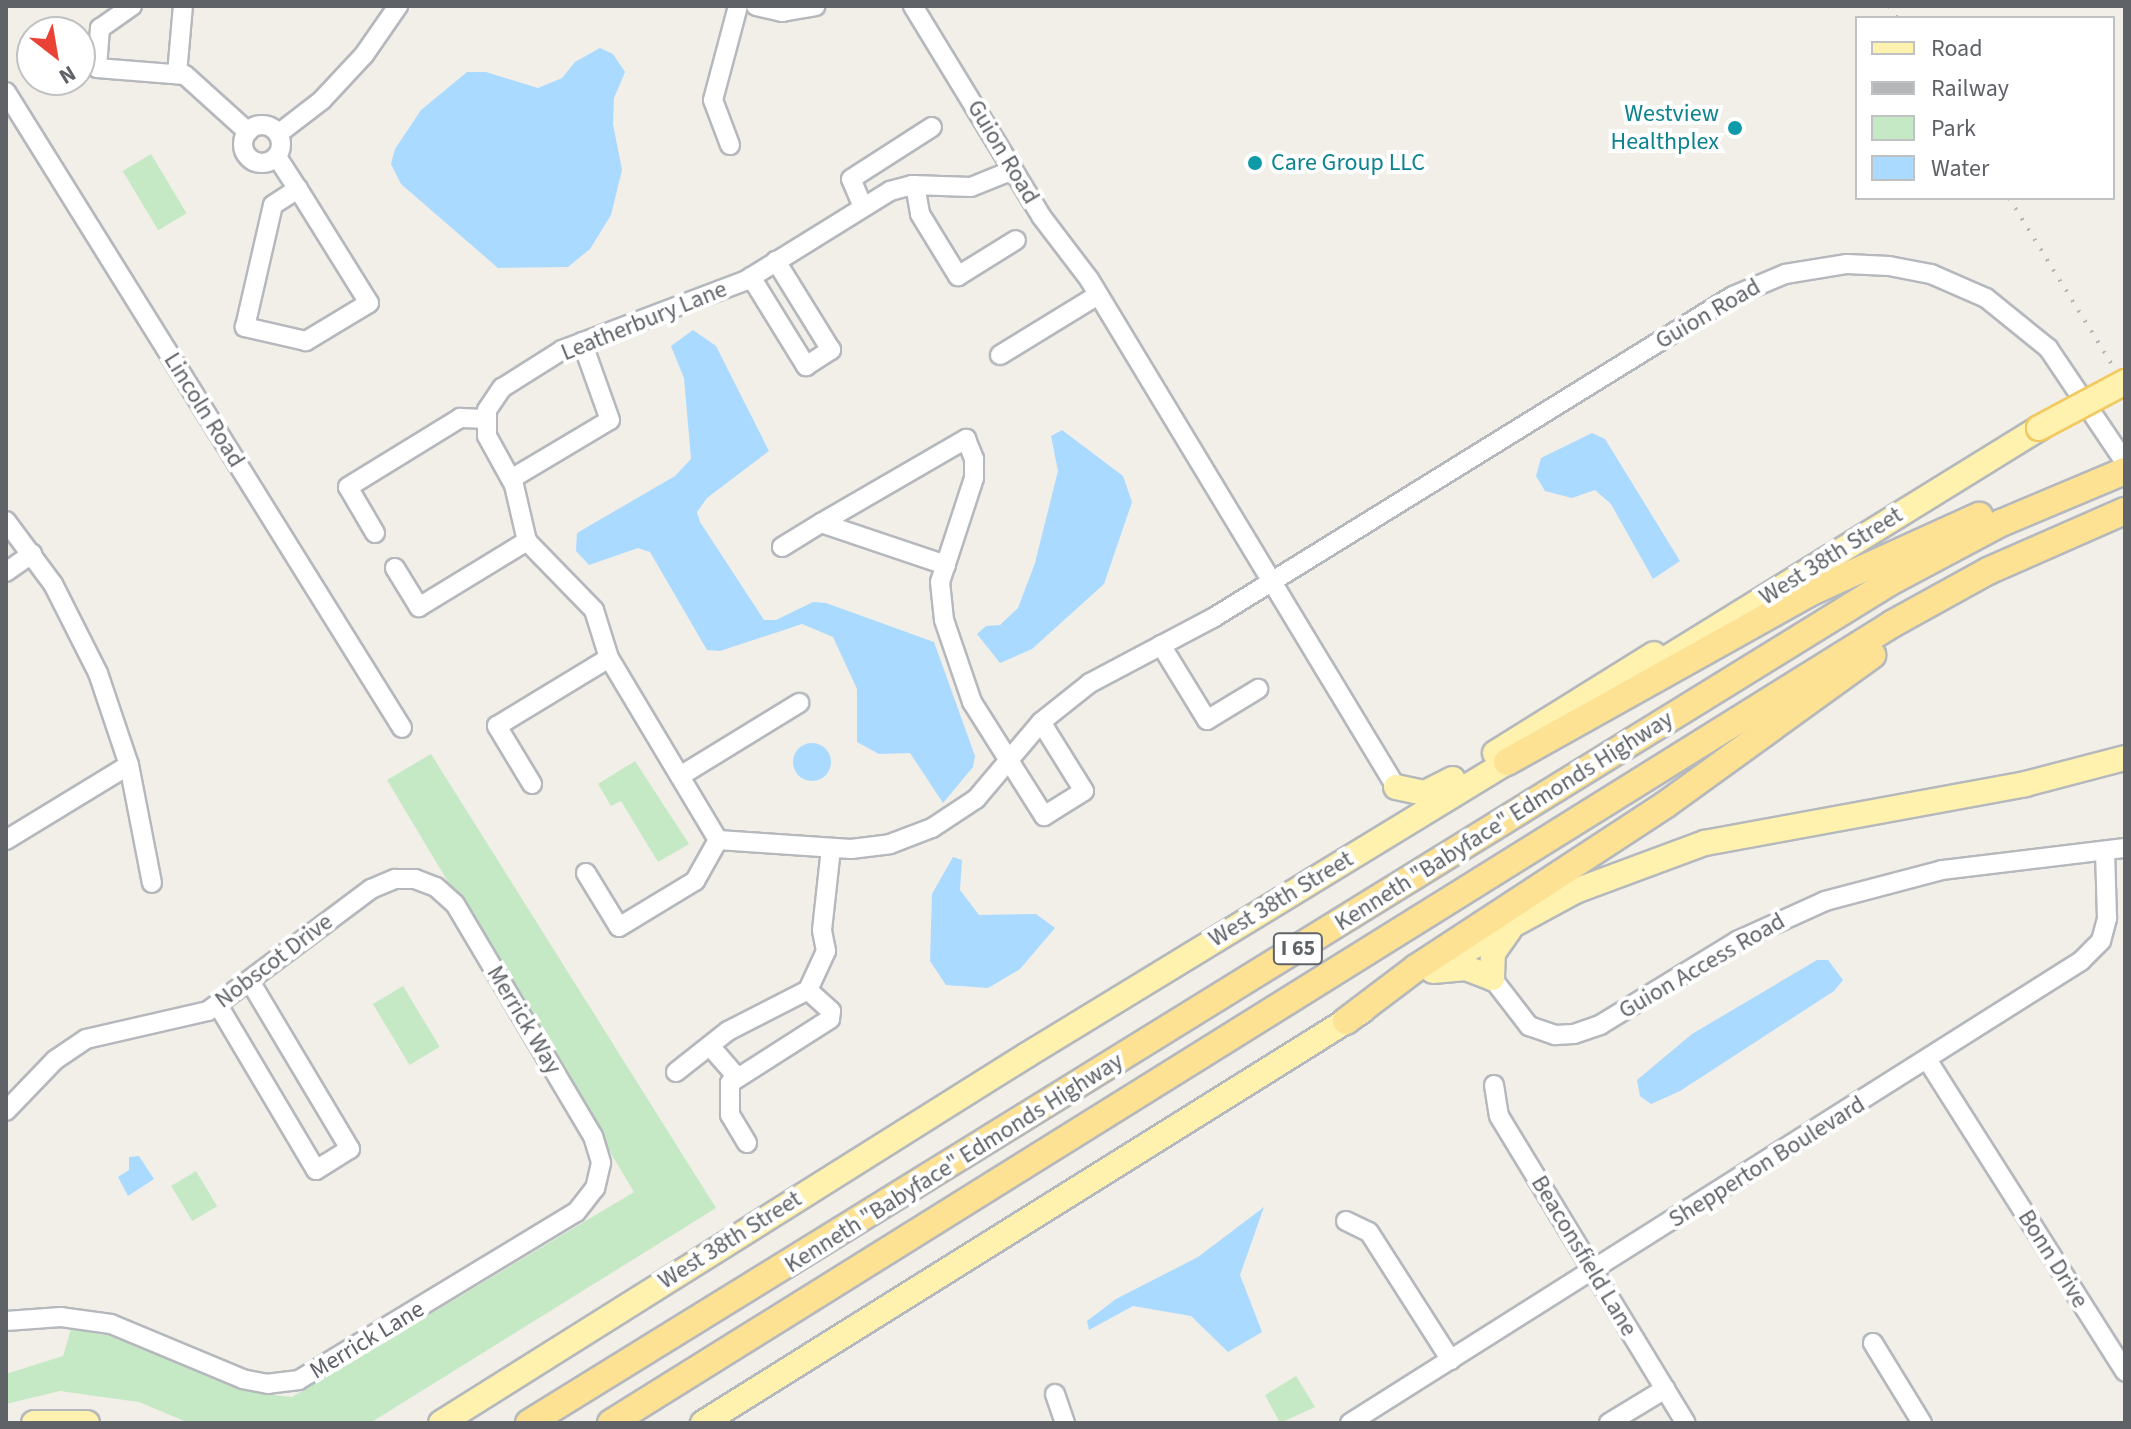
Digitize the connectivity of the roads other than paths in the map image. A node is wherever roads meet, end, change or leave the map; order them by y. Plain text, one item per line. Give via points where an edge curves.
1 (132, 6) edge
2 (183, 6) edge
3 (398, 6) edge
4 (738, 6) edge
5 (756, 6) edge
6 (815, 6) edge
7 (913, 6) edge
8 (177, 74) junction
9 (6, 92) edge
10 (932, 127) dead end
11 (248, 132) junction
12 (278, 134) junction
13 (730, 145) dead end
14 (277, 157) junction
15 (1013, 170) junction
16 (915, 185) junction
17 (298, 189) junction
18 (863, 207) junction
19 (1016, 240) dead end
20 (776, 261) junction
21 (751, 277) junction
22 (1098, 295) junction
23 (582, 342) junction
24 (1000, 355) dead end
25 (2125, 382) edge
26 (485, 419) junction
27 (2125, 462) edge
28 (2125, 471) edge
29 (511, 479) junction
30 (2075, 489) junction
31 (2125, 511) edge
32 (6, 521) edge
33 (821, 523) junction
34 (375, 533) dead end
35 (527, 541) junction
36 (782, 547) dead end
37 (32, 554) junction
38 (946, 565) junction
39 (395, 568) dead end
40 (1988, 571) junction
41 (6, 572) edge
42 (1271, 583) junction
43 (1735, 615) junction
44 (1161, 645) junction
45 (609, 658) junction
46 (1258, 689) dead end
47 (799, 703) dead end
48 (1041, 722) junction
49 (402, 728) dead end
50 (2125, 758) edge
51 (1009, 760) junction
52 (1507, 762) junction
53 (129, 765) junction
54 (680, 776) junction
55 (532, 784) dead end
56 (1396, 787) junction
57 (6, 840) edge
58 (718, 840) junction
59 (2125, 848) edge
60 (831, 849) junction
61 (2105, 851) junction
62 (586, 873) dead end
63 (420, 880) joint
64 (152, 883) dead end
65 (1305, 883) junction
66 (1516, 921) junction
67 (1433, 971) junction
68 (1492, 978) junction
69 (250, 981) junction
70 (813, 994) junction
71 (218, 1005) junction
72 (1346, 1021) junction
73 (710, 1046) junction
74 (1928, 1061) junction
75 (676, 1072) dead end
76 (736, 1076) junction
77 (1494, 1085) dead end
78 (6, 1111) edge
79 (747, 1143) dead end
80 (599, 1177) joint
81 (1346, 1221) dead end
82 (1592, 1273) junction
83 (6, 1321) edge
84 (1873, 1343) dead end
85 (1451, 1360) junction
86 (2125, 1372) edge
87 (1665, 1389) junction
88 (1055, 1394) dead end
89 (34, 1423) edge
90 (87, 1423) edge
91 (441, 1423) edge
92 (529, 1423) edge
93 (611, 1423) edge
94 (703, 1423) edge
95 (1065, 1423) edge
96 (1350, 1423) edge
97 (1609, 1423) edge
98 (1686, 1423) edge
99 (1922, 1423) edge

1 - 8 street via 100,28 97,68
2 - 8 street
3 - 12 street via 364,55 322,100
4 - 13 street via 713,100
5 - 6 street via 782,12
7 - 15 street, Guion Road
8 - 11 street via 190,78
9 - 49 street, Lincoln Road
10 - 18 street via 851,179
11 - 12 street via 266,125
11 - 14 street via 243,147 252,160 263,163
12 - 14 street
14 - 17 street
15 - 16 street, Leatherbury Lane via 967,188
15 - 22 street, Guion Road
16 - 18 street, Leatherbury Lane via 895,189
16 - 19 street via 920,214 958,276
17 - 17 street via 369,303 306,341 245,327 273,205
18 - 20 street, Leatherbury Lane
20 - 21 street, Leatherbury Lane
20 - 21 street, Leatherbury Lane via 831,350 806,366
21 - 23 street, Leatherbury Lane
22 - 24 street
22 - 42 street, Guion Road
23 - 26 street, Leatherbury Lane via 502,388
23 - 29 street via 610,420
25 - 43 main road, West 38th Street, bridge via 2039,428
26 - 29 street via 489,440
26 - 34 street via 460,418 348,487
27 - 42 street, Guion Road via 2063,366 2002,308 1950,281 1904,268 1819,267 1772,277 1741,292
28 - 30 highway, Kenneth "Babyface" Edmonds Highway / I 65
29 - 35 street
30 - 52 highway via 1994,509 1820,587
30 - 92 highway, Kenneth "Babyface" Edmonds Highway / I 65 via 1890,582
31 - 40 highway, Kenneth "Babyface" Edmonds Highway / I 65
32 - 37 street
33 - 36 street
33 - 38 street
33 - 38 street via 963,438 974,459 974,478
35 - 39 street via 419,607
35 - 45 street via 587,600 602,627
37 - 41 street
37 - 53 street via 88,650
38 - 51 street via 940,590 953,655 976,710
40 - 72 highway via 1665,805 1416,968
40 - 93 highway, Kenneth "Babyface" Edmonds Highway / I 65 via 1798,682
42 - 44 street
42 - 56 street, Guion Road
43 - 52 main road, West 38th Street
43 - 56 main road via 1660,651 1440,787 1416,793
44 - 46 street via 1207,720
44 - 48 street via 1090,683
45 - 54 street
45 - 55 street via 497,726
47 - 54 street
48 - 51 street
48 - 51 street via 1084,791 1044,816
50 - 66 main road via 2025,784 1726,837 1613,875
51 - 60 street via 976,799 932,828 890,844
52 - 65 main road, West 38th Street
53 - 57 street
53 - 64 street
54 - 58 street
56 - 65 main road via 1396,803 1383,822
58 - 60 street
58 - 62 street via 695,881 619,927
59 - 61 street, Guion Access Road
60 - 70 street via 825,958
61 - 68 street, Guion Access Road via 1942,870 1825,901 1737,941 1600,1025 1574,1034 1555,1035 1529,1026
61 - 74 street, Shepperton Boulevard via 2110,891 2101,941 2081,961
63 - 69 street, Nobscot Drive via 395,879 371,889
63 - 80 street, Merrick Way via 455,904 593,1136
65 - 91 main road, West 38th Street
66 - 67 main road
66 - 68 main road via 1494,949
67 - 68 main road via 1472,969
67 - 72 main road
69 - 71 street, Nobscot Drive
69 - 71 street via 350,1149 316,1170
70 - 73 street via 789,995
70 - 76 street via 831,1011 830,1019
71 - 78 street, Nobscot Drive via 191,1017 122,1027 86,1039 55,1060
72 - 94 main road
73 - 75 street
73 - 76 street
74 - 82 street, Shepperton Boulevard
74 - 86 street, Bonn Drive
76 - 79 street via 729,1087 730,1115
77 - 82 street, Beaconsfield Lane via 1499,1116
80 - 83 street, Merrick Lane via 590,1198 576,1212 299,1380 268,1384 243,1379 111,1324 61,1317
81 - 85 street via 1369,1232
82 - 85 street, Shepperton Boulevard
82 - 87 street, Beaconsfield Lane
84 - 99 street
85 - 96 street, Shepperton Boulevard
87 - 97 street
87 - 98 street, Beaconsfield Lane
88 - 95 street
89 - 90 main road

